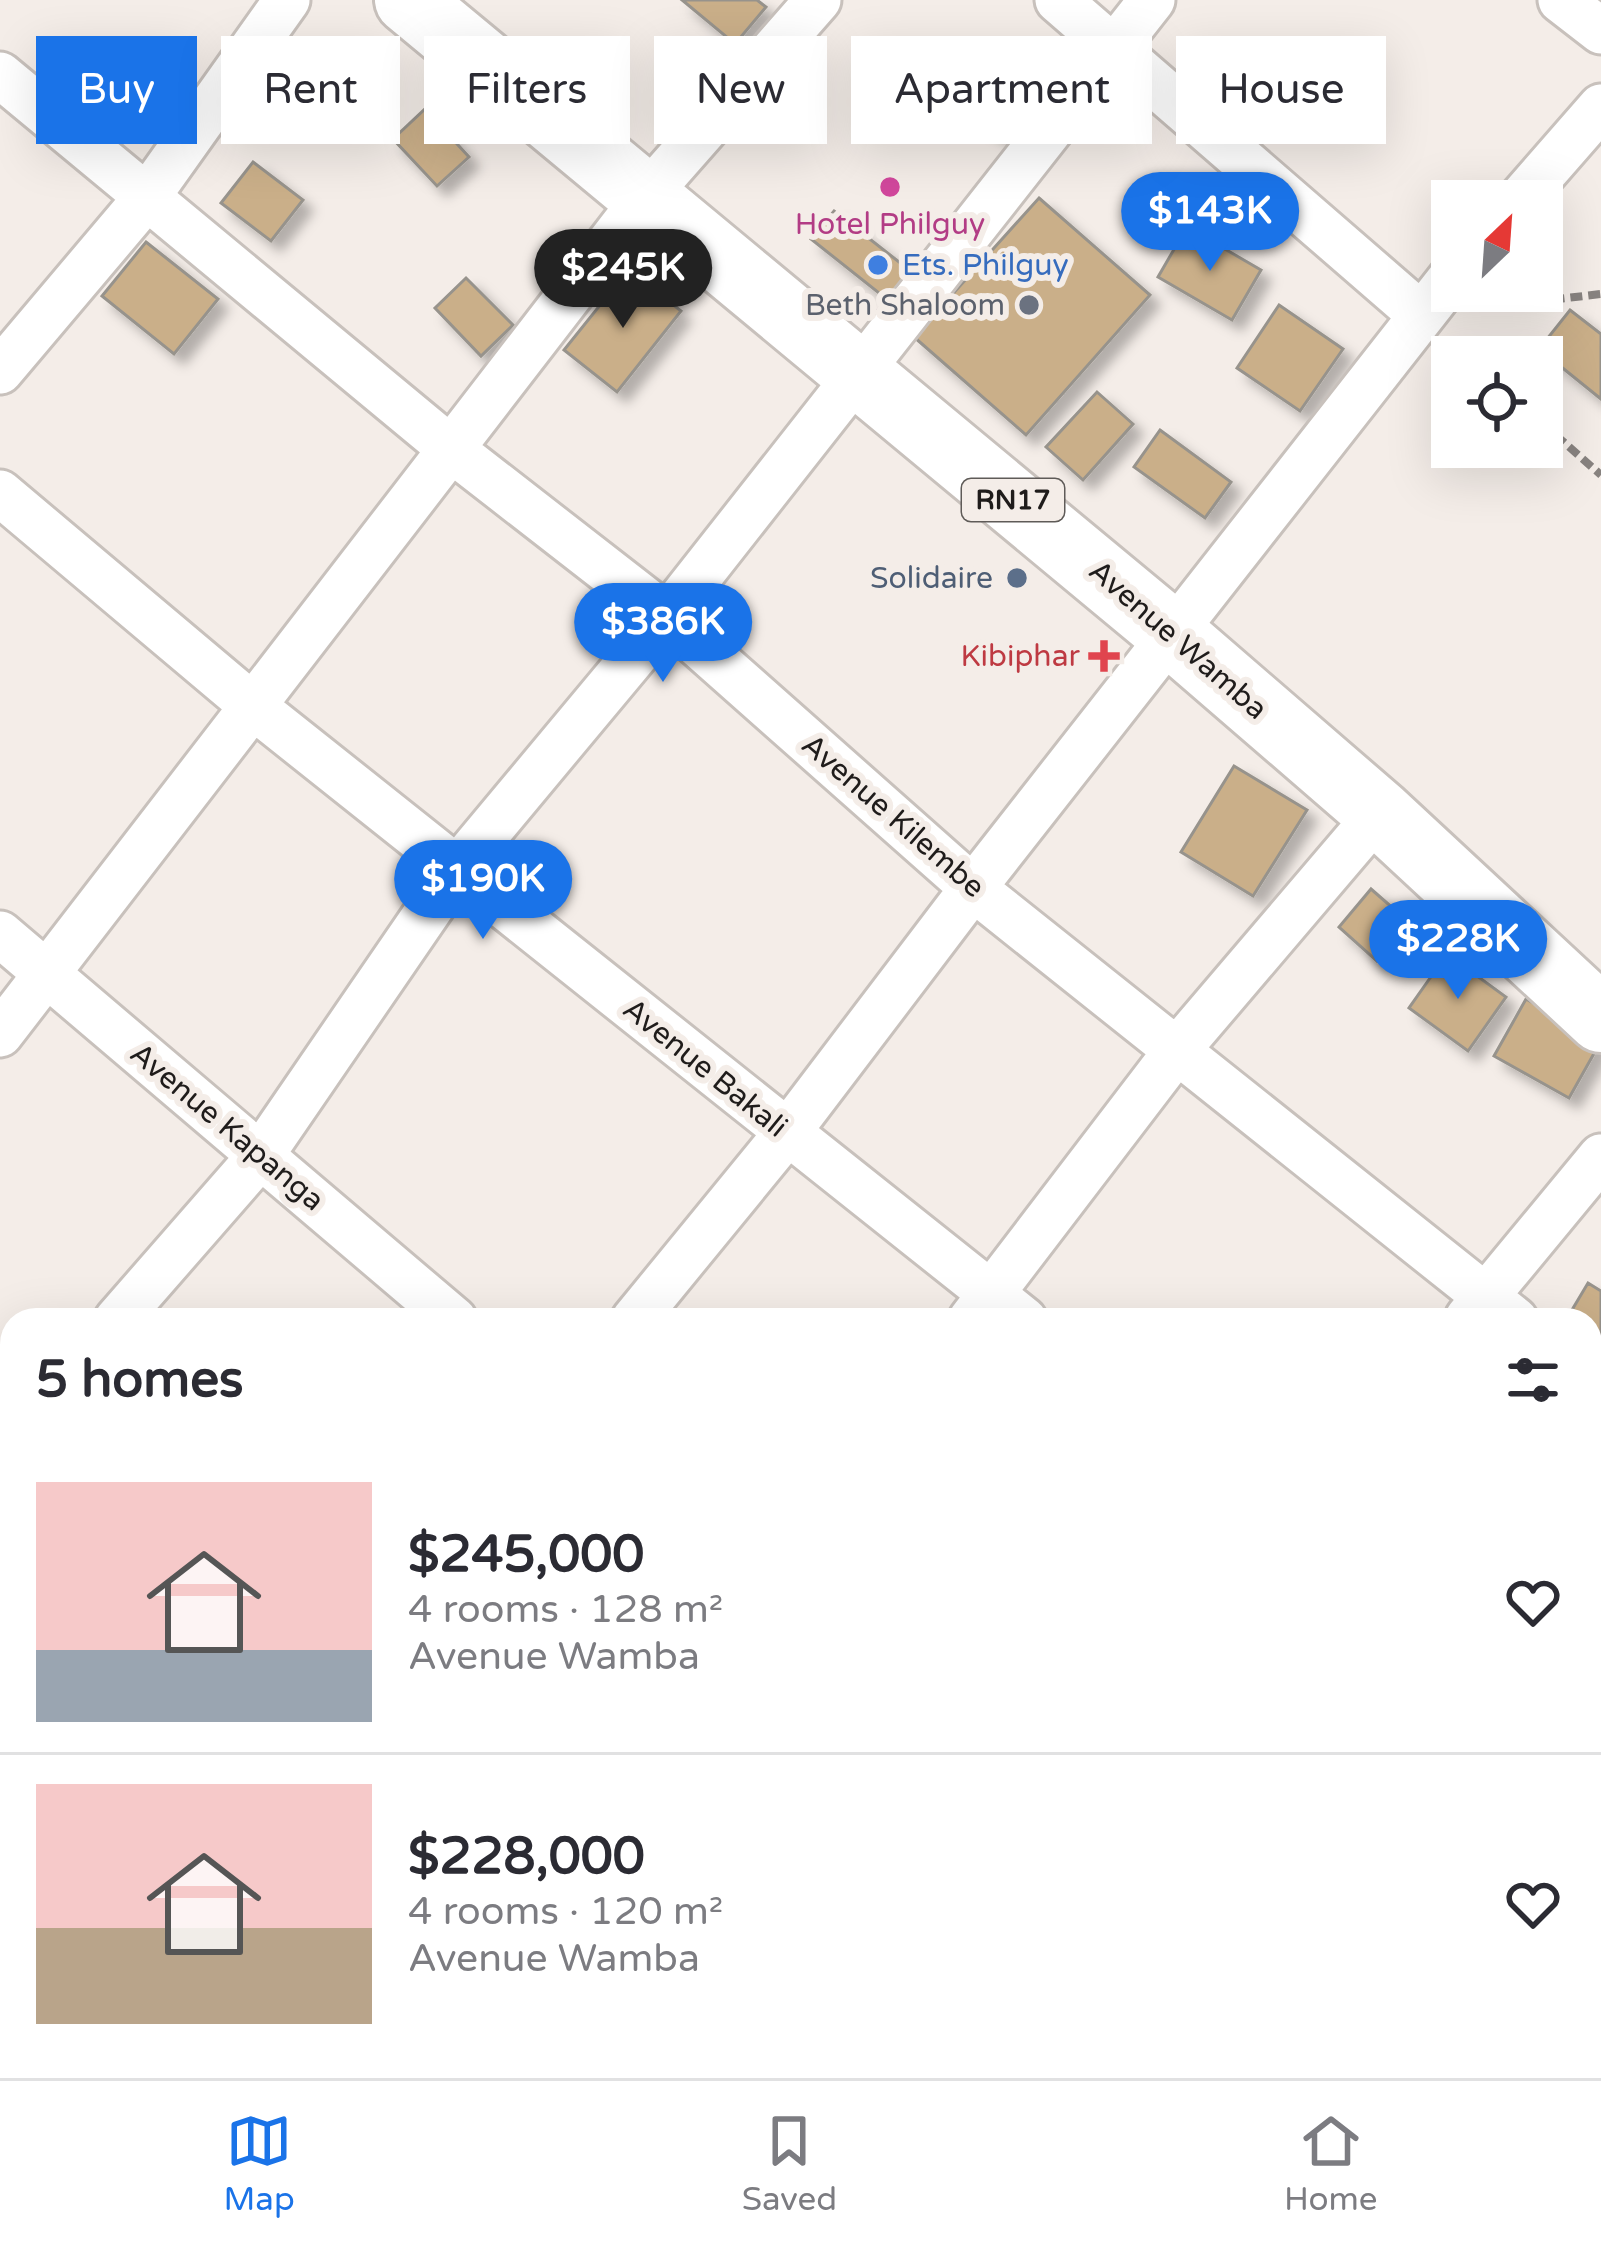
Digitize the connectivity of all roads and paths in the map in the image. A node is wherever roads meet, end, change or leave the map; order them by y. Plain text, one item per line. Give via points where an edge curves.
1 (287, 0) edge
2 (408, 0) edge
3 (818, 0) edge
4 (1058, 0) edge
5 (1152, 0) edge
6 (1561, 0) edge
7 (1601, 31) edge
8 (1099, 36) edge
9 (1124, 36) edge
10 (0, 75) edge
11 (1152, 82) edge
12 (1601, 107) edge
13 (1039, 144) edge
14 (1537, 180) edge
15 (646, 196) junction
16 (146, 197) junction
17 (1601, 294) edge
18 (1431, 301) edge
19 (1420, 314) junction
20 (0, 370) edge
21 (859, 370) junction
22 (1563, 442) edge
23 (451, 448) junction
24 (1601, 475) edge
25 (0, 493) edge
26 (667, 617) junction
27 (1172, 634) junction
28 (254, 707) junction
29 (1378, 813) junction
30 (457, 869) junction
31 (973, 888) junction
32 (0, 934) edge
33 (45, 974) junction
34 (1601, 1019) edge
35 (0, 1034) edge
36 (1178, 1049) junction
37 (787, 1133) junction
38 (261, 1155) junction
39 (1601, 1157) edge
40 (127, 1308) edge
41 (440, 1308) edge
42 (644, 1308) edge
43 (991, 1308) edge
44 (997, 1308) edge
45 (1484, 1308) edge
46 (1492, 1308) edge

1 - 16 street
2 - 15 main road, Avenue Wamba / RN17
3 - 15 street
4 - 8 street
5 - 9 street
6 - 7 street
10 - 16 street, Avenue Kilembe
11 - 19 street
12 - 14 street
13 - 21 street
15 - 21 main road, Avenue Wamba / RN17
15 - 23 street
16 - 20 street
16 - 23 street, Avenue Kilembe
17 - 19 path
18 - 19 street
19 - 27 street
21 - 26 street
21 - 27 main road, Avenue Wamba / RN17
22 - 24 path
23 - 26 street, Avenue Kilembe
23 - 28 street
25 - 28 street, Avenue Bakali
26 - 30 street
26 - 31 street, Avenue Kilembe
27 - 29 main road, Avenue Wamba / RN17
27 - 31 street
28 - 30 street, Avenue Bakali
28 - 33 street
29 - 34 main road, Avenue Wamba / RN17
29 - 36 street
30 - 37 street, Avenue Bakali
30 - 38 street
31 - 36 street, Avenue Kilembe
31 - 37 street
32 - 33 street, Avenue Kapanga
33 - 35 street
33 - 38 street, Avenue Kapanga
36 - 44 street
36 - 45 street, Avenue Kilembe
37 - 42 street
37 - 43 street, Avenue Bakali
38 - 40 street
38 - 41 street, Avenue Kapanga
39 - 46 street

